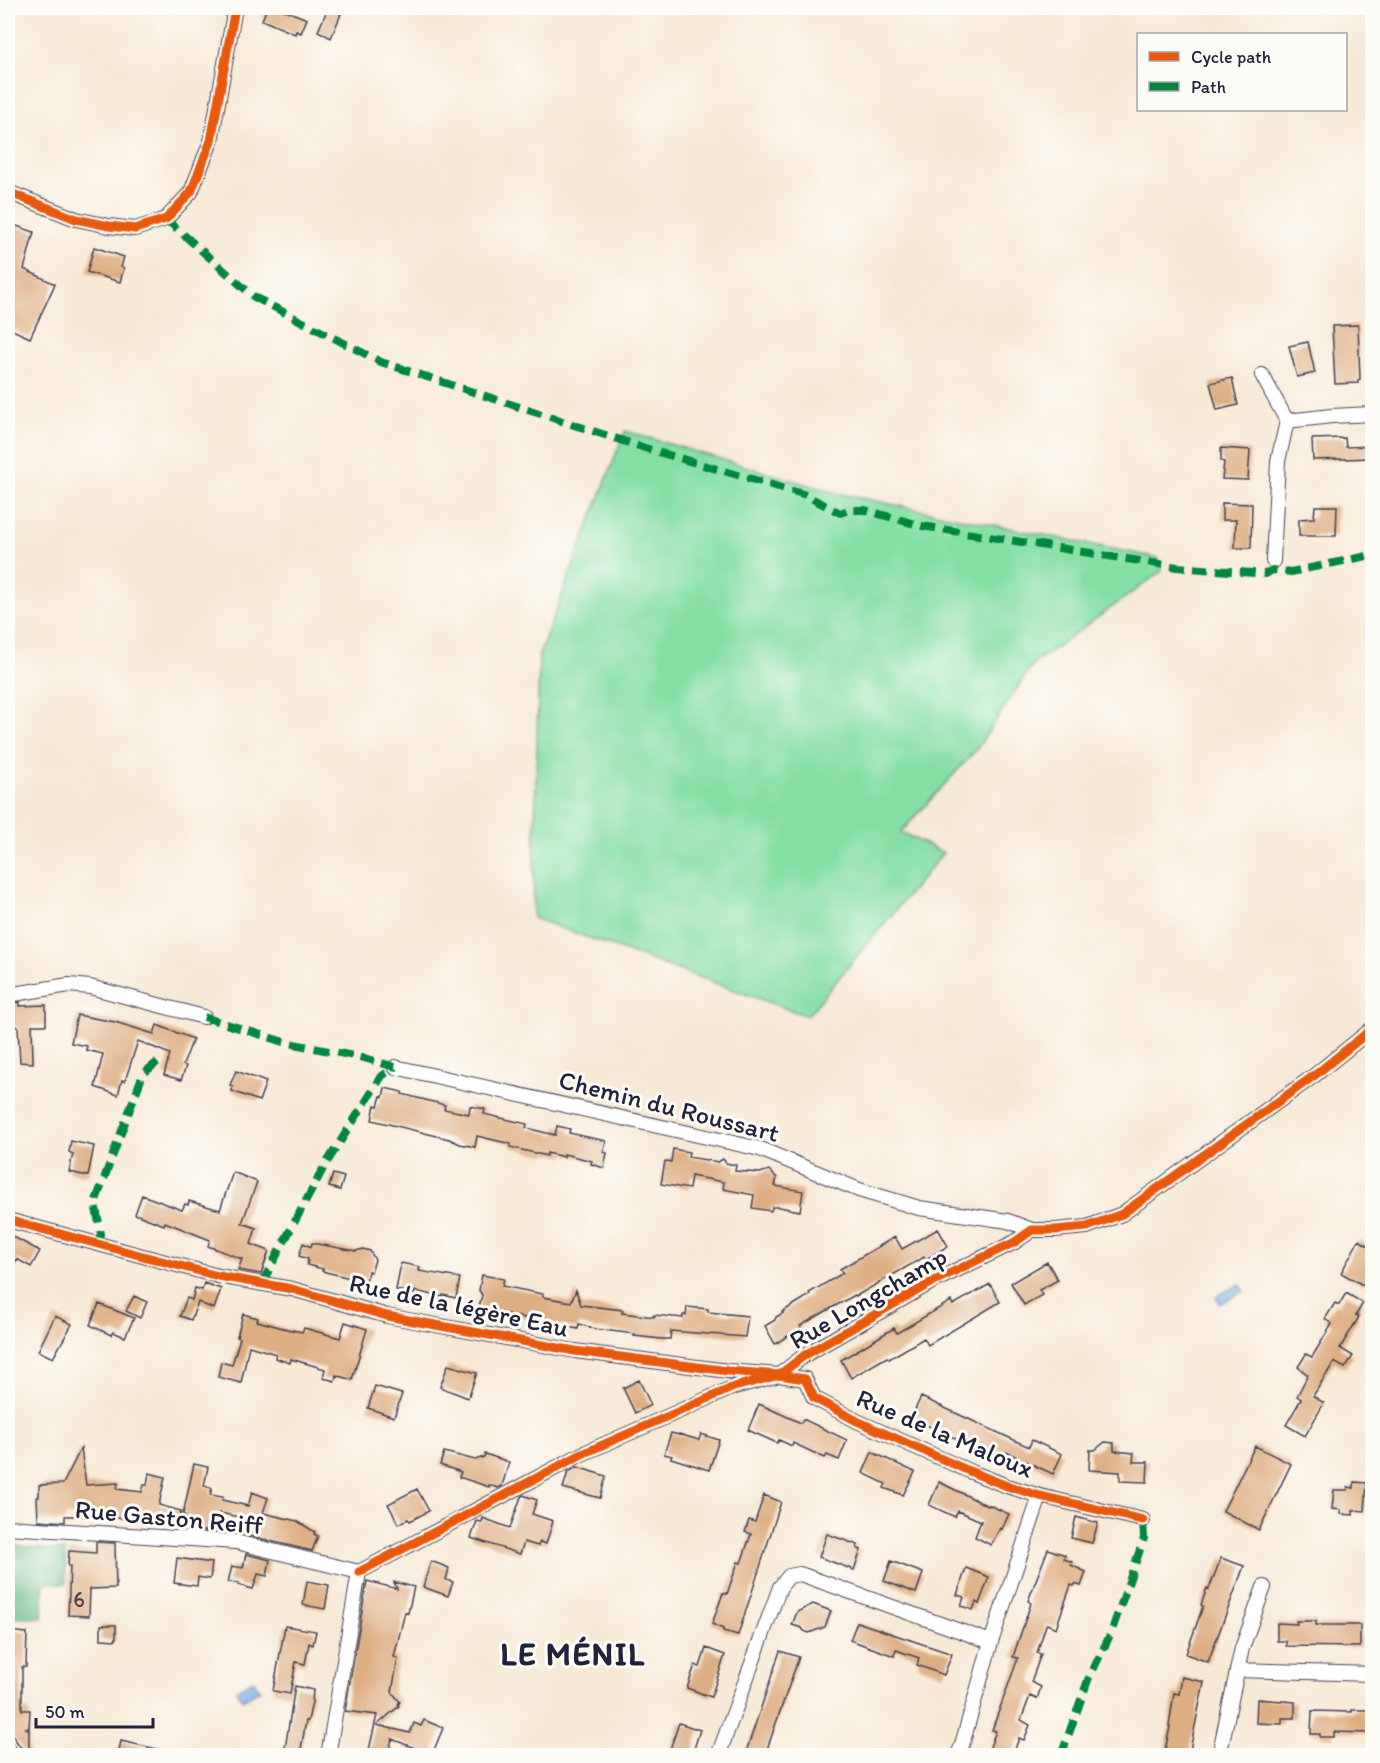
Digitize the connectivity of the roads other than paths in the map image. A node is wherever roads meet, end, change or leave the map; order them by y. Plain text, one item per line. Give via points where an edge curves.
1 (235, 8) edge
2 (8, 192) edge
3 (1263, 375) dead end
4 (1372, 414) edge
5 (1287, 421) junction
6 (1274, 561) dead end
7 (8, 994) edge
8 (204, 1017) dead end
9 (1372, 1029) edge
10 (395, 1066) dead end
11 (8, 1220) edge
12 (1032, 1230) junction
13 (779, 1375) junction
14 (1040, 1496) junction
15 (1143, 1520) dead end
16 (8, 1527) edge
17 (359, 1572) junction
18 (1264, 1587) dead end
19 (991, 1642) junction
20 (1238, 1670) junction
21 (1372, 1674) edge
22 (8, 1749) edge
23 (333, 1754) edge
24 (13, 1755) edge
25 (718, 1755) edge
26 (957, 1755) edge
27 (1219, 1755) edge

1 - 2 street via 212,141 191,192 166,219 135,229 109,226 76,219
3 - 5 street
4 - 5 street
5 - 6 street via 1278,461
7 - 8 street via 69,985 90,987
9 - 12 street via 1315,1075 1122,1214 1087,1227
10 - 12 street, Chemin du Roussart via 760,1149 859,1190 919,1208 1008,1221
11 - 13 street, Rue de la légère Eau via 387,1316 575,1351
12 - 13 street, Rue Longchamp via 922,1287 805,1355
13 - 14 street, Rue de la Maloux via 805,1379 814,1398 857,1421 969,1471
13 - 17 street, Rue Longchamp via 734,1388 582,1454
14 - 15 street, Rue de la Maloux
14 - 19 street
16 - 17 street, Rue Gaston Reiff via 236,1542
17 - 23 street
18 - 20 street
19 - 25 street via 800,1574 789,1576 780,1587
19 - 26 street
20 - 21 street
20 - 27 street
22 - 24 street

